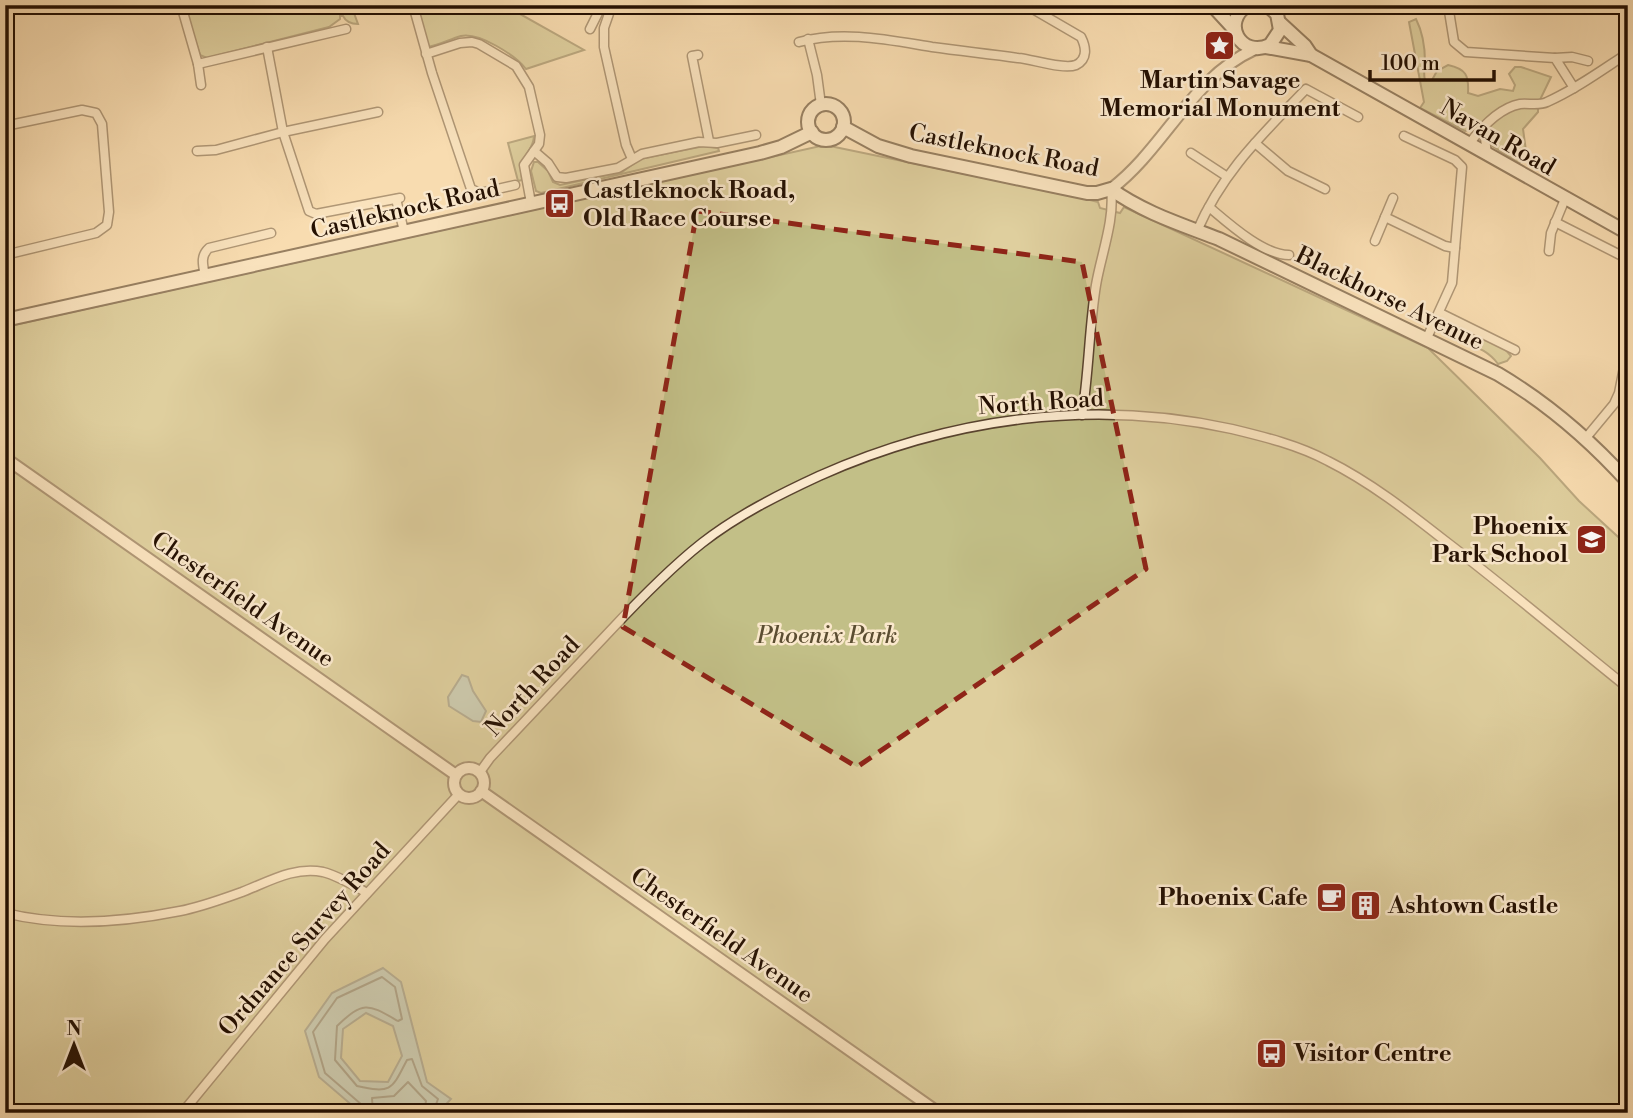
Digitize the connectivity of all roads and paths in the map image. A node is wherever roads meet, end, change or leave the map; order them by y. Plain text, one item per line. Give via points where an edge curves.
1 (181, 5) edge
2 (413, 5) edge
3 (602, 5) edge
4 (612, 5) edge
5 (682, 5) edge
6 (727, 5) edge
7 (1027, 5) edge
8 (1212, 5) edge
9 (1246, 5) edge
10 (1448, 5) edge
11 (1627, 5) edge
12 (1275, 12) edge
13 (1628, 12) edge
14 (346, 29) dead end
15 (590, 29) dead end
16 (1237, 35) junction
17 (603, 38) junction
18 (592, 40) dead end
19 (267, 47) junction
20 (1261, 48) junction
21 (1628, 53) edge
22 (426, 54) junction
23 (698, 55) dead end
24 (1311, 55) junction
25 (1555, 58) junction
26 (1232, 61) junction
27 (1588, 61) dead end
28 (198, 64) junction
29 (201, 85) dead end
30 (1574, 88) junction
31 (821, 104) junction
32 (378, 112) dead end
33 (1358, 117) dead end
34 (5, 127) edge
35 (842, 127) junction
36 (1484, 129) junction
37 (283, 132) junction
38 (811, 132) junction
39 (756, 135) dead end
40 (1404, 136) dead end
41 (709, 141) junction
42 (1255, 143) junction
43 (1469, 144) junction
44 (197, 151) dead end
45 (534, 151) junction
46 (1191, 153) dead end
47 (1487, 155) junction
48 (632, 159) junction
49 (1226, 176) junction
50 (515, 185) dead end
51 (1111, 189) junction
52 (1325, 189) dead end
53 (1393, 198) dead end
54 (1564, 199) junction
55 (531, 203) junction
56 (1209, 207) junction
57 (1385, 218) junction
58 (1555, 222) junction
59 (404, 231) junction
60 (1197, 231) junction
61 (271, 233) dead end
62 (1628, 233) edge
63 (1375, 241) dead end
64 (1455, 248) junction
65 (1549, 251) dead end
66 (5, 255) edge
67 (1289, 255) dead end
68 (1628, 259) edge
69 (205, 276) junction
70 (1440, 313) junction
71 (6, 320) edge
72 (1426, 340) junction
73 (1628, 347) edge
74 (1515, 350) dead end
75 (1082, 415) junction
76 (1585, 439) junction
77 (5, 458) edge
78 (1628, 482) edge
79 (1628, 688) edge
80 (480, 772) junction
81 (456, 775) junction
82 (481, 791) junction
83 (458, 794) junction
84 (367, 893) junction
85 (5, 913) edge
86 (182, 1113) edge
87 (939, 1113) edge

1 - 28 street
2 - 22 street
3 - 15 street
4 - 17 street
5 - 6 street via 706,9
7 - 31 street via 1081,37 1085,54 1076,65 849,36 803,40 817,75
8 - 16 main road
9 - 16 main road via 1237,15
10 - 25 street via 1454,43 1466,52
11 - 13 street
12 - 20 main road via 1278,36
12 - 24 main road, Navan Road
14 - 19 street
16 - 20 main road, Navan Road via 1247,46
16 - 26 street
17 - 18 street
17 - 48 street via 625,145
19 - 28 street
19 - 37 street
20 - 24 main road, Navan Road
20 - 26 street, Castleknock Road
21 - 30 street
22 - 45 street via 472,42 516,66 529,87 540,135
22 - 50 street via 471,189 480,192
23 - 41 street via 692,56
24 - 43 main road, Navan Road
25 - 27 street
25 - 30 street
26 - 51 street, Castleknock Road via 1204,85 1130,174
28 - 29 street
30 - 36 street via 1542,104 1509,107
31 - 35 main road via 840,111
31 - 38 main road via 809,116
32 - 37 street
33 - 42 street via 1306,89
34 - 66 street via 82,110 96,113 102,124 109,212 107,226 96,233
35 - 38 main road via 831,138 820,139
35 - 51 main road, Castleknock Road via 878,146 911,156 1087,192
36 - 43 street
36 - 47 street
37 - 44 street
37 - 59 street via 312,213 398,199
38 - 55 main road, Castleknock Road via 760,153
39 - 41 street
40 - 64 street via 1461,167
41 - 48 street
42 - 49 street
42 - 52 street via 1288,171
43 - 47 main road, Navan Road
45 - 48 street via 561,178 618,168
45 - 55 street via 524,165
46 - 49 street
47 - 54 main road, Navan Road
49 - 56 street
51 - 60 main road, Blackhorse Avenue
51 - 75 street
53 - 57 street
54 - 58 street
54 - 62 main road, Navan Road
55 - 59 main road, Castleknock Road
56 - 60 street
56 - 67 street via 1241,233
57 - 63 street
57 - 64 street
58 - 65 street
58 - 68 street
59 - 69 main road, Castleknock Road
60 - 72 main road, Blackhorse Avenue
61 - 69 street via 209,248 202,260
64 - 70 street via 1452,283
69 - 71 main road, Castleknock Road
70 - 72 street
70 - 74 street
72 - 76 main road, Blackhorse Avenue via 1528,392
73 - 76 street via 1615,404
75 - 79 street, North Road via 1203,423 1296,446 1326,460 1379,490
75 - 80 street, North Road via 984,424 905,442 793,488 738,517 678,563 611,629
76 - 78 main road, Blackhorse Avenue
77 - 81 street, Chesterfield Avenue
80 - 81 street via 467,768
80 - 82 street
81 - 83 street
82 - 83 street via 469,798
82 - 87 street, Chesterfield Avenue
83 - 84 street, Ordnance Survey Road
84 - 85 street via 341,878 301,872 183,911 151,916 60,921
84 - 86 street, Ordnance Survey Road

